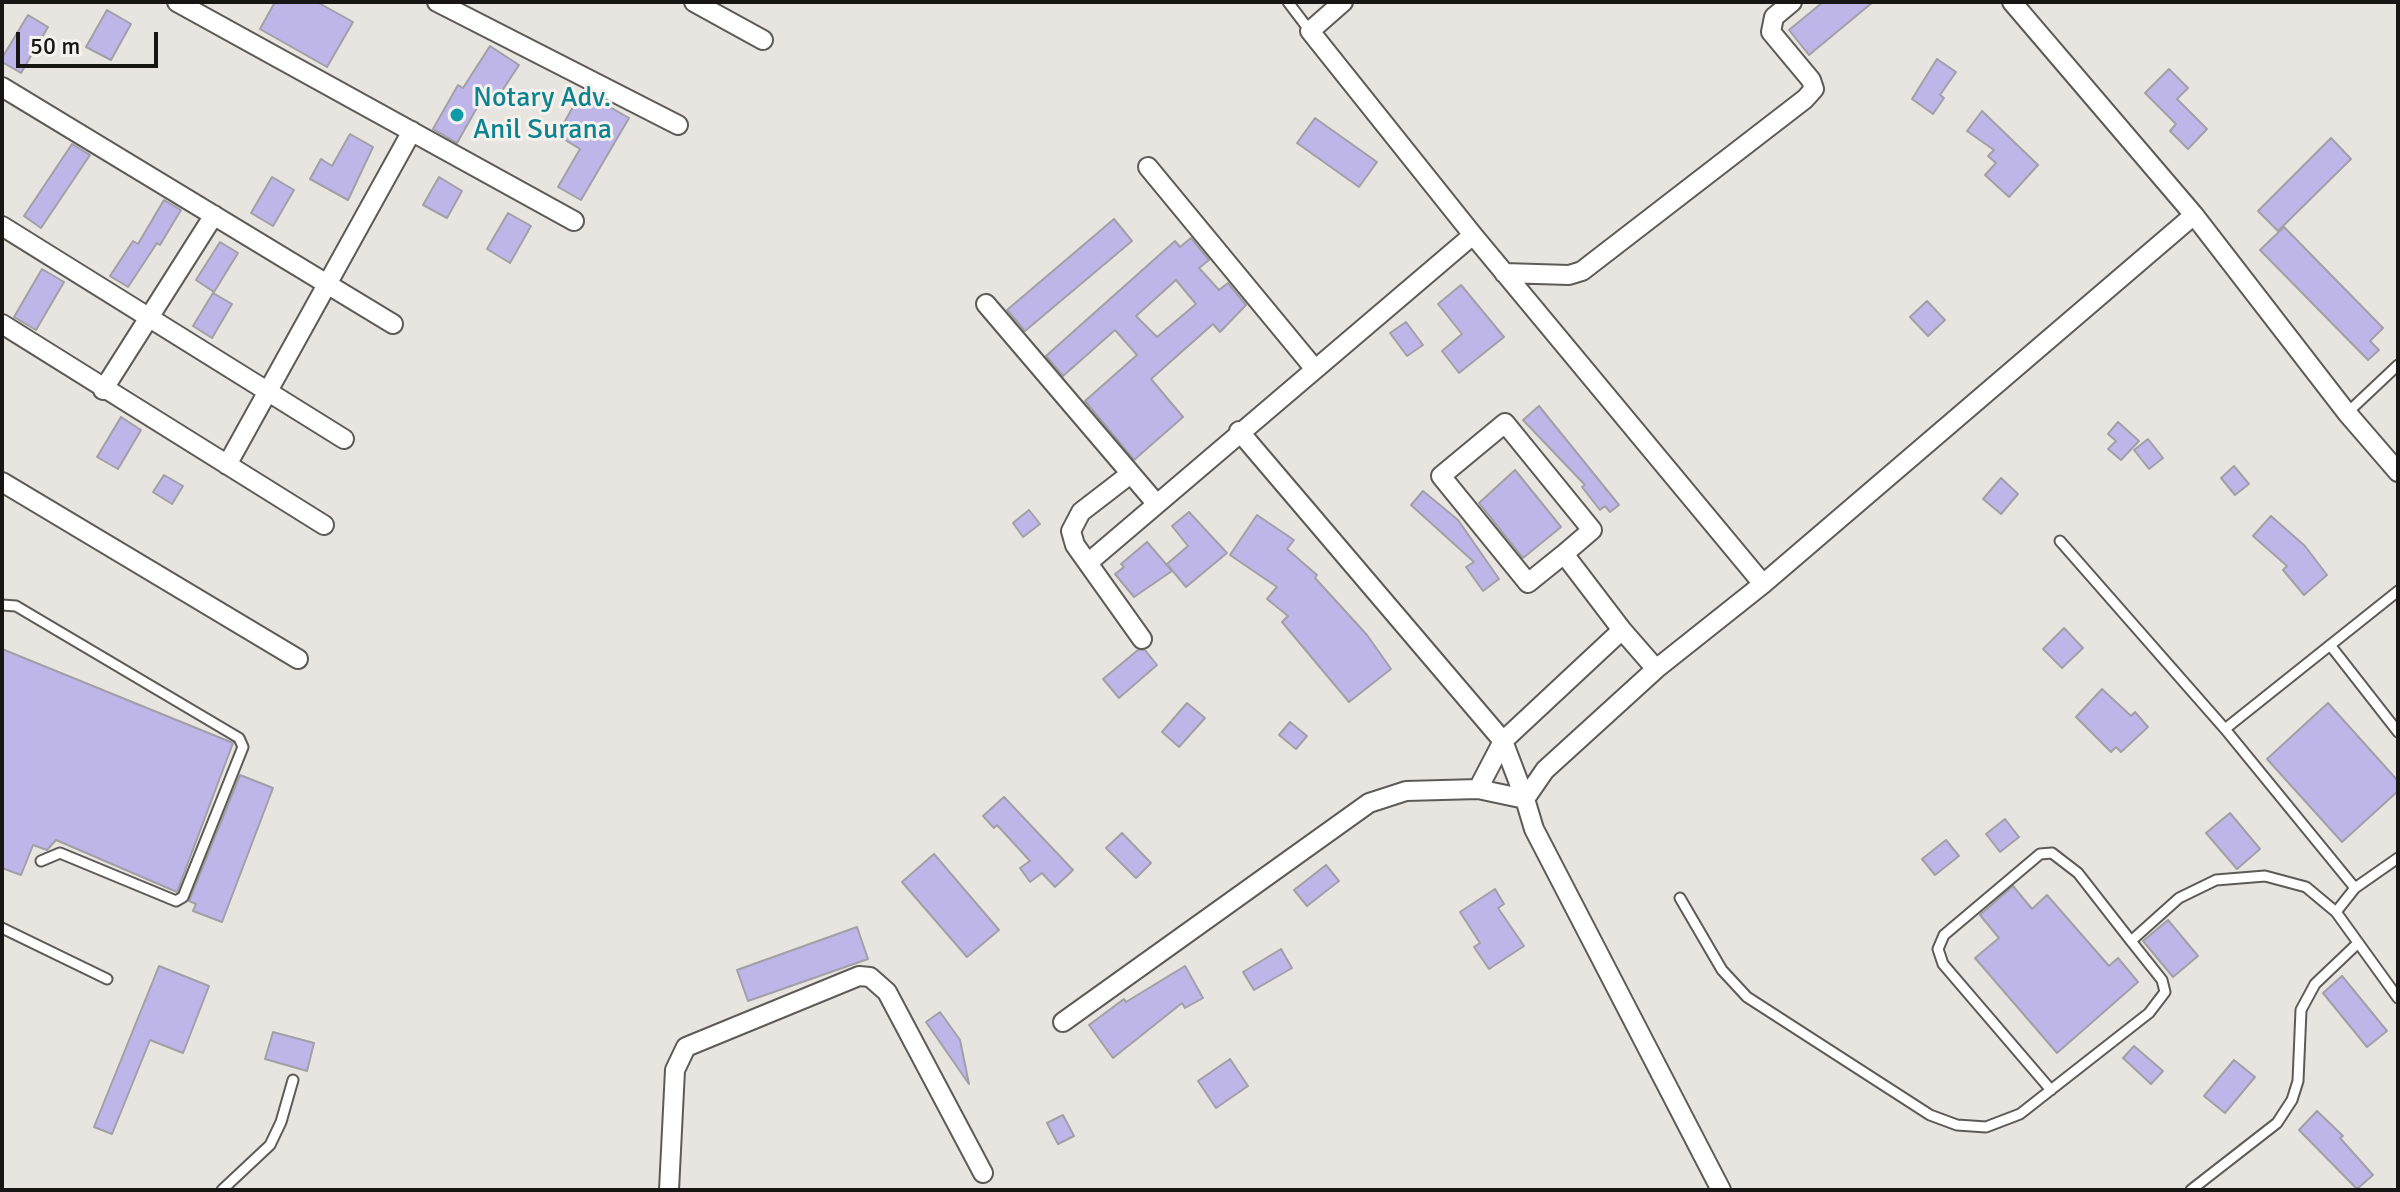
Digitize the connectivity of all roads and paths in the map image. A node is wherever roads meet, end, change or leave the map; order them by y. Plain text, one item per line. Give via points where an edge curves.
1 (177, 2) edge
2 (437, 2) edge
3 (694, 2) edge
4 (1288, 2) edge
5 (1343, 2) edge
6 (1792, 2) edge
7 (2012, 2) edge
8 (1310, 31) junction
9 (763, 40) dead end
10 (2, 87) edge
11 (678, 125) dead end
12 (412, 131) junction
13 (1148, 167) dead end
14 (214, 215) junction
15 (2194, 215) junction
16 (574, 221) dead end
17 (2, 226) edge
18 (1473, 235) junction
19 (1504, 273) junction
20 (327, 284) junction
21 (986, 304) dead end
22 (147, 319) junction
23 (2, 324) edge
24 (393, 324) dead end
25 (2398, 365) edge
26 (1314, 368) junction
27 (103, 390) junction
28 (268, 393) junction
29 (2347, 413) junction
30 (1239, 431) junction
31 (344, 439) dead end
32 (227, 465) junction
33 (2398, 472) edge
34 (1129, 475) junction
35 (2, 482) edge
36 (1155, 502) junction
37 (324, 525) dead end
38 (2060, 541) dead end
39 (1564, 554) junction
40 (1089, 562) junction
41 (1763, 584) junction
42 (2398, 591) edge
43 (2, 605) edge
44 (1622, 630) junction
45 (1142, 639) dead end
46 (2330, 645) junction
47 (298, 659) dead end
48 (1656, 669) junction
49 (2225, 729) junction
50 (2398, 732) edge
51 (1503, 741) junction
52 (1478, 789) junction
53 (1525, 799) junction
54 (2398, 858) edge
55 (41, 861) dead end
56 (2355, 888) junction
57 (1680, 898) dead end
58 (2336, 912) junction
59 (2, 928) edge
60 (2131, 941) junction
61 (2357, 944) junction
62 (107, 979) dead end
63 (2398, 998) edge
64 (1063, 1022) dead end
65 (293, 1080) dead end
66 (2051, 1090) junction
67 (983, 1173) dead end
68 (222, 1190) edge
69 (669, 1190) edge
70 (1721, 1190) edge
71 (2191, 1190) edge

1 - 12 street
2 - 11 street
3 - 9 street
4 - 8 lane
5 - 8 street
6 - 19 street via 1774,17 1771,32 1811,80 1812,93 1582,271
7 - 15 street
8 - 18 street
10 - 14 street
12 - 16 street
12 - 20 street
13 - 26 street
14 - 20 street
14 - 22 street
15 - 29 street
15 - 41 street
17 - 22 street
18 - 19 street
18 - 26 street
19 - 41 street
20 - 24 street
20 - 28 street
21 - 34 street
22 - 27 street
22 - 28 street
23 - 27 street
25 - 29 lane
26 - 30 street
27 - 32 street
28 - 31 street
28 - 32 street
29 - 33 street
30 - 36 street
30 - 51 street
32 - 37 street
34 - 36 street
34 - 40 street via 1072,523 1072,538
35 - 47 street
36 - 40 street
38 - 49 lane
39 - 39 street via 1528,583 1441,476 1505,423 1592,530
39 - 44 street
40 - 45 street
41 - 48 street
42 - 46 lane
43 - 55 lane via 16,606 239,738 243,747 183,897 176,901 60,853
44 - 48 street
44 - 51 street
46 - 49 lane
46 - 50 lane
48 - 53 street via 1545,770
49 - 56 lane
51 - 52 street
51 - 53 street
52 - 53 street
52 - 64 street via 1406,791 1369,803
53 - 70 street via 1534,829
54 - 56 lane
56 - 58 lane
57 - 66 lane via 1722,970 1747,997 1930,1115 1957,1125 1986,1127 2020,1114
58 - 60 lane via 2306,887 2288,880 2216,880 2179,898
58 - 61 lane
59 - 62 lane
60 - 66 lane via 2162,980 2161,1002
60 - 66 lane via 2078,873 2052,853 2040,854 1944,935 1938,949 1943,964
61 - 63 lane
61 - 71 lane via 2315,984 2301,1010 2298,1081 2277,1123
65 - 68 lane via 270,1145
67 - 69 street via 887,992 870,977 859,976 686,1047 675,1070

